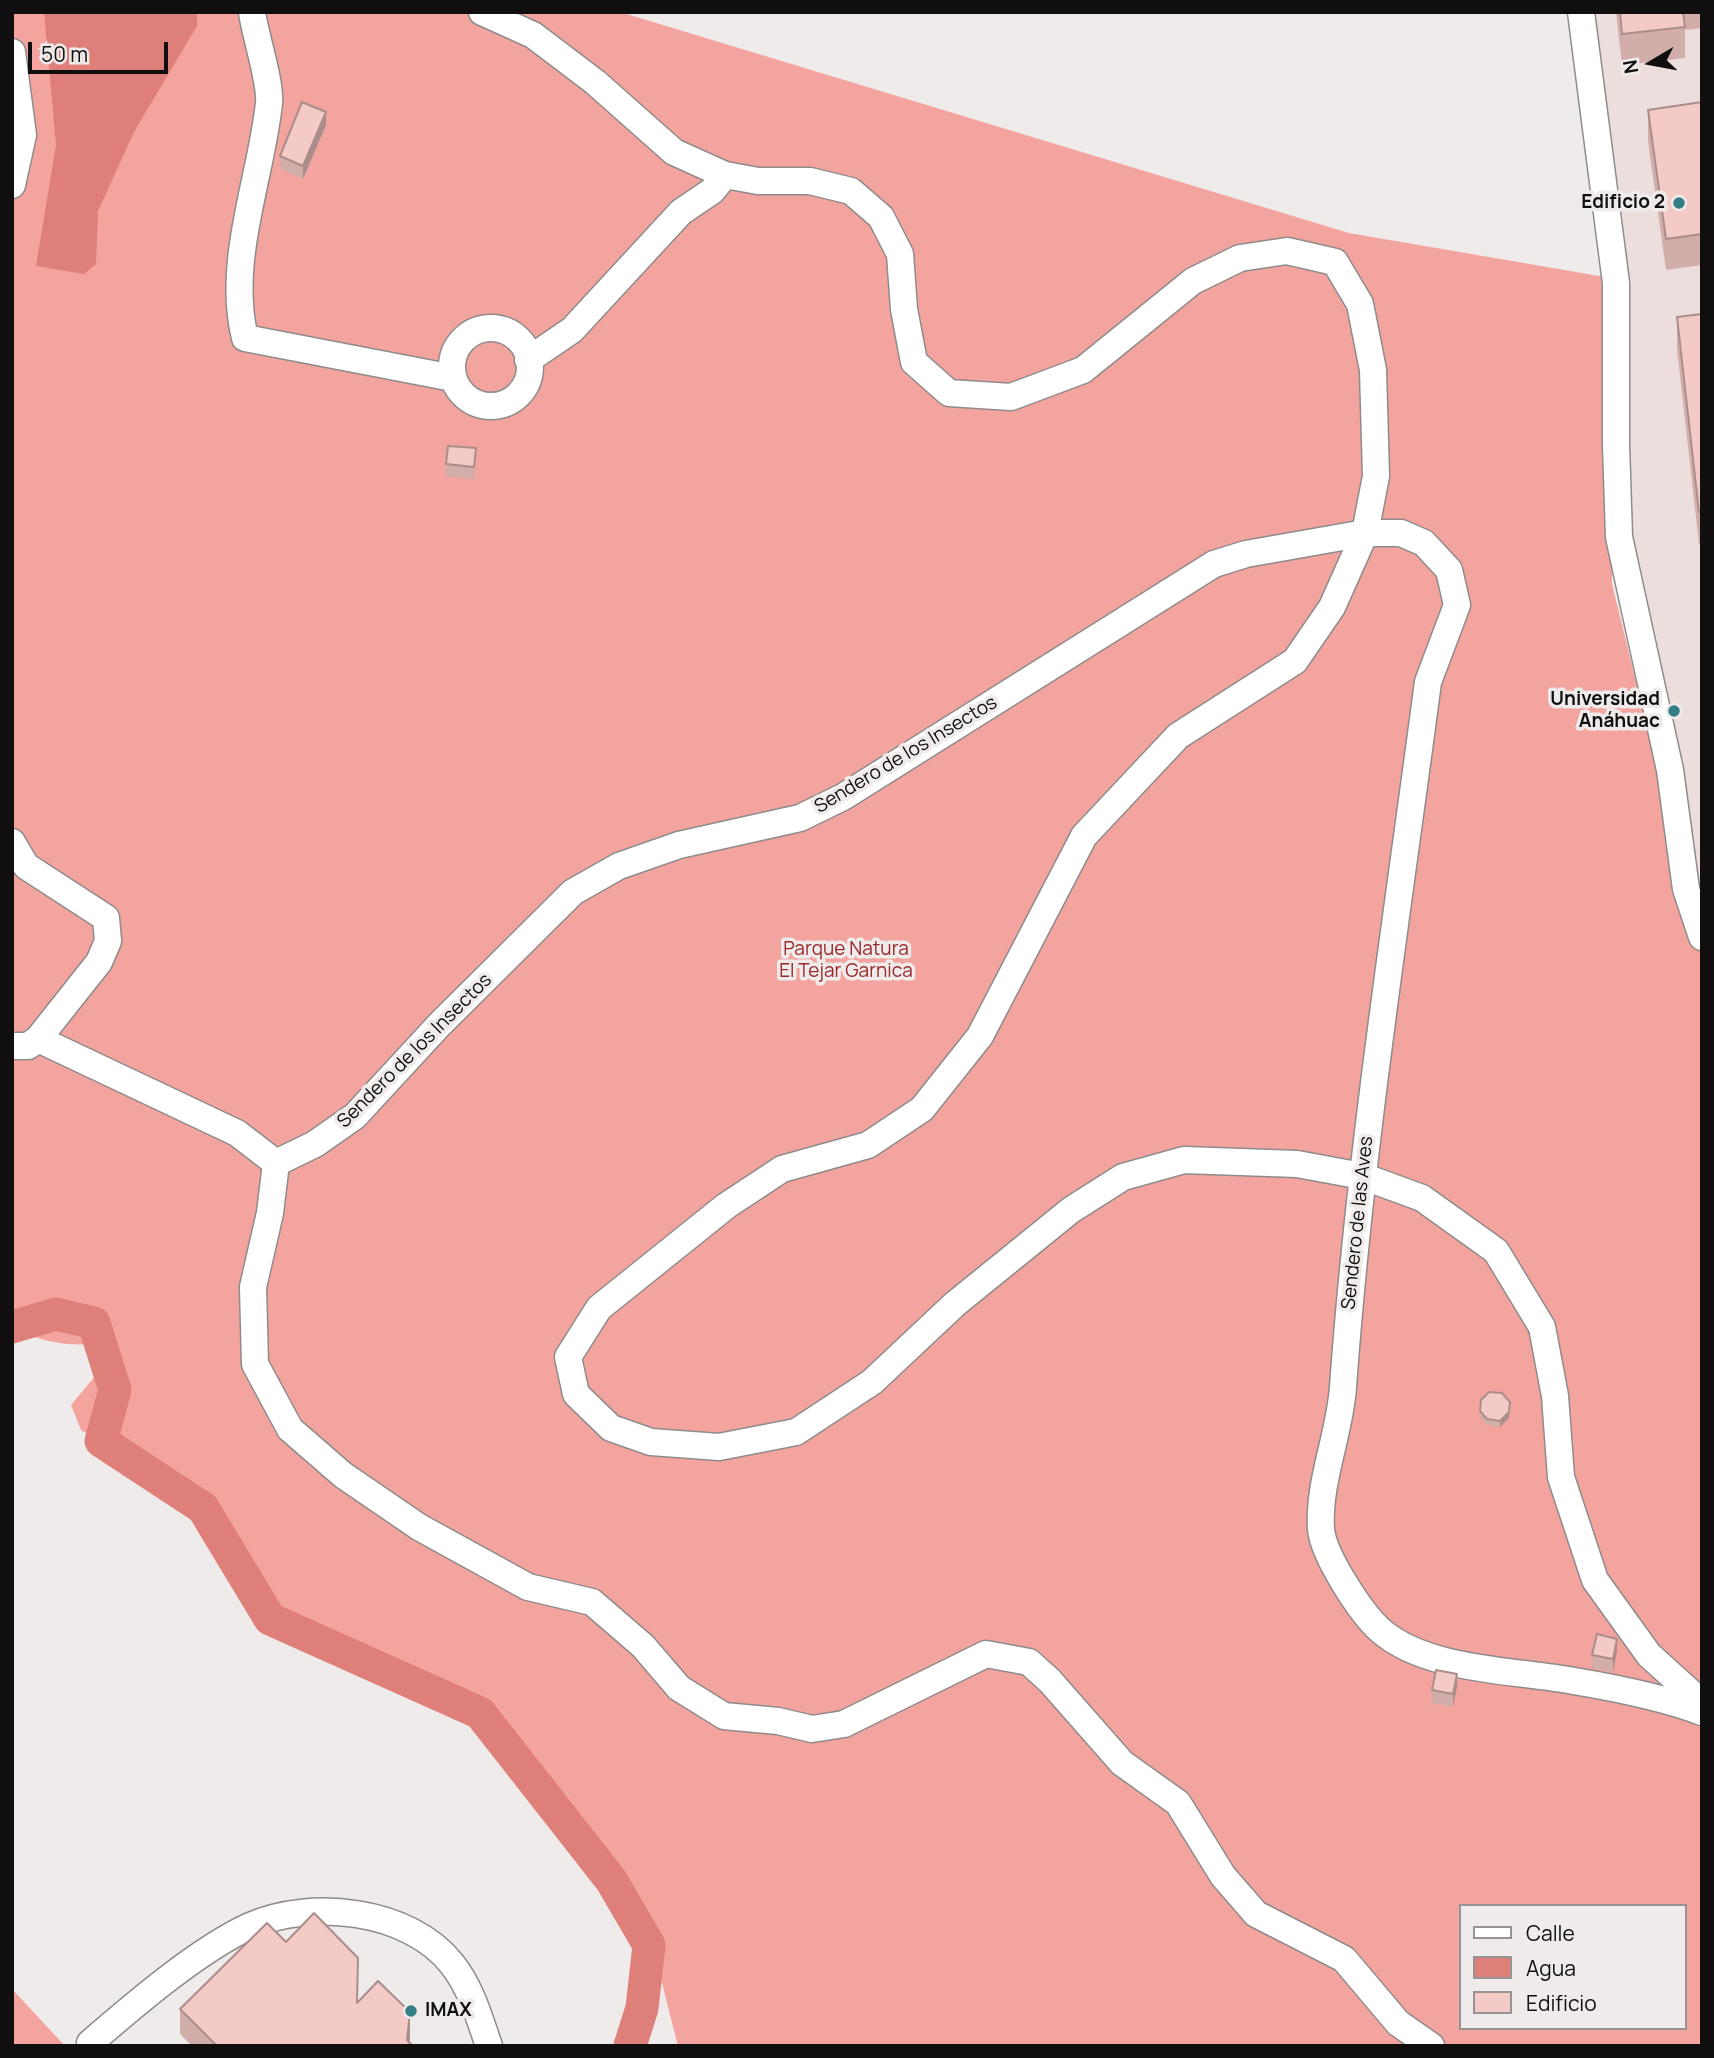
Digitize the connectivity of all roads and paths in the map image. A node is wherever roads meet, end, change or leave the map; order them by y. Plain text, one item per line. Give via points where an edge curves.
1 (252, 12) edge
2 (482, 12) edge
3 (1581, 12) edge
4 (12, 52) edge
5 (725, 176) junction
6 (12, 184) edge
7 (528, 360) junction
8 (453, 378) junction
9 (1365, 533) junction
10 (12, 842) edge
11 (1702, 937) edge
12 (25, 1043) edge
13 (276, 1163) junction
14 (1362, 1176) junction
15 (1702, 1703) edge
16 (1702, 1712) edge
17 (90, 2043) dead end
18 (489, 2046) edge
19 (1430, 2046) edge

1 - 8 street via 269,100 246,232 240,320 245,338
2 - 5 street via 533,35 674,152
3 - 11 street via 1616,283 1619,537 1670,770 1686,889
4 - 6 street via 23,135
5 - 7 street via 673,221 572,330
5 - 9 street via 810,181 851,191 881,217 900,254 914,362 949,393 1011,397 1083,370 1193,281 1240,258 1287,251 1335,262 1360,304 1373,370 1376,476
7 - 8 street via 530,373 518,396 494,406 469,398
7 - 8 street via 526,348 508,331 483,329 471,333 456,352
9 - 13 street, Sendero de los Insectos via 1214,564 832,802 800,818 679,845 619,866 573,892 355,1116 315,1144
9 - 14 street, Sendero de las Aves via 1401,533 1424,543 1449,570 1457,605 1428,682
9 - 14 street via 1332,607 1296,661 1178,736 1084,836 980,1037 922,1109 868,1145 782,1169 644,1270 599,1308 568,1357 576,1394 611,1428 650,1442 719,1447 796,1432 872,1382 955,1304 1071,1210 1123,1177 1184,1160 1297,1164
10 - 12 street via 26,866 106,918 108,941 99,962
12 - 13 street via 236,1133
13 - 19 street via 253,1287 255,1364 290,1429 343,1475 419,1527 528,1587 592,1601 643,1646 679,1688 724,1716 812,1729 844,1724 986,1654 1029,1661 1122,1763 1178,1803 1223,1876 1255,1914 1344,1959 1398,2023
14 - 15 street via 1422,1198 1496,1251 1542,1327 1555,1396 1561,1477 1595,1580 1649,1655
14 - 16 street, Sendero de las Aves via 1342,1398 1326,1474 1321,1531 1342,1580 1379,1629 1413,1653 1577,1681
17 - 18 street via 142,1998 248,1927 283,1915 321,1912 364,1916 415,1933 451,1962 468,1987

